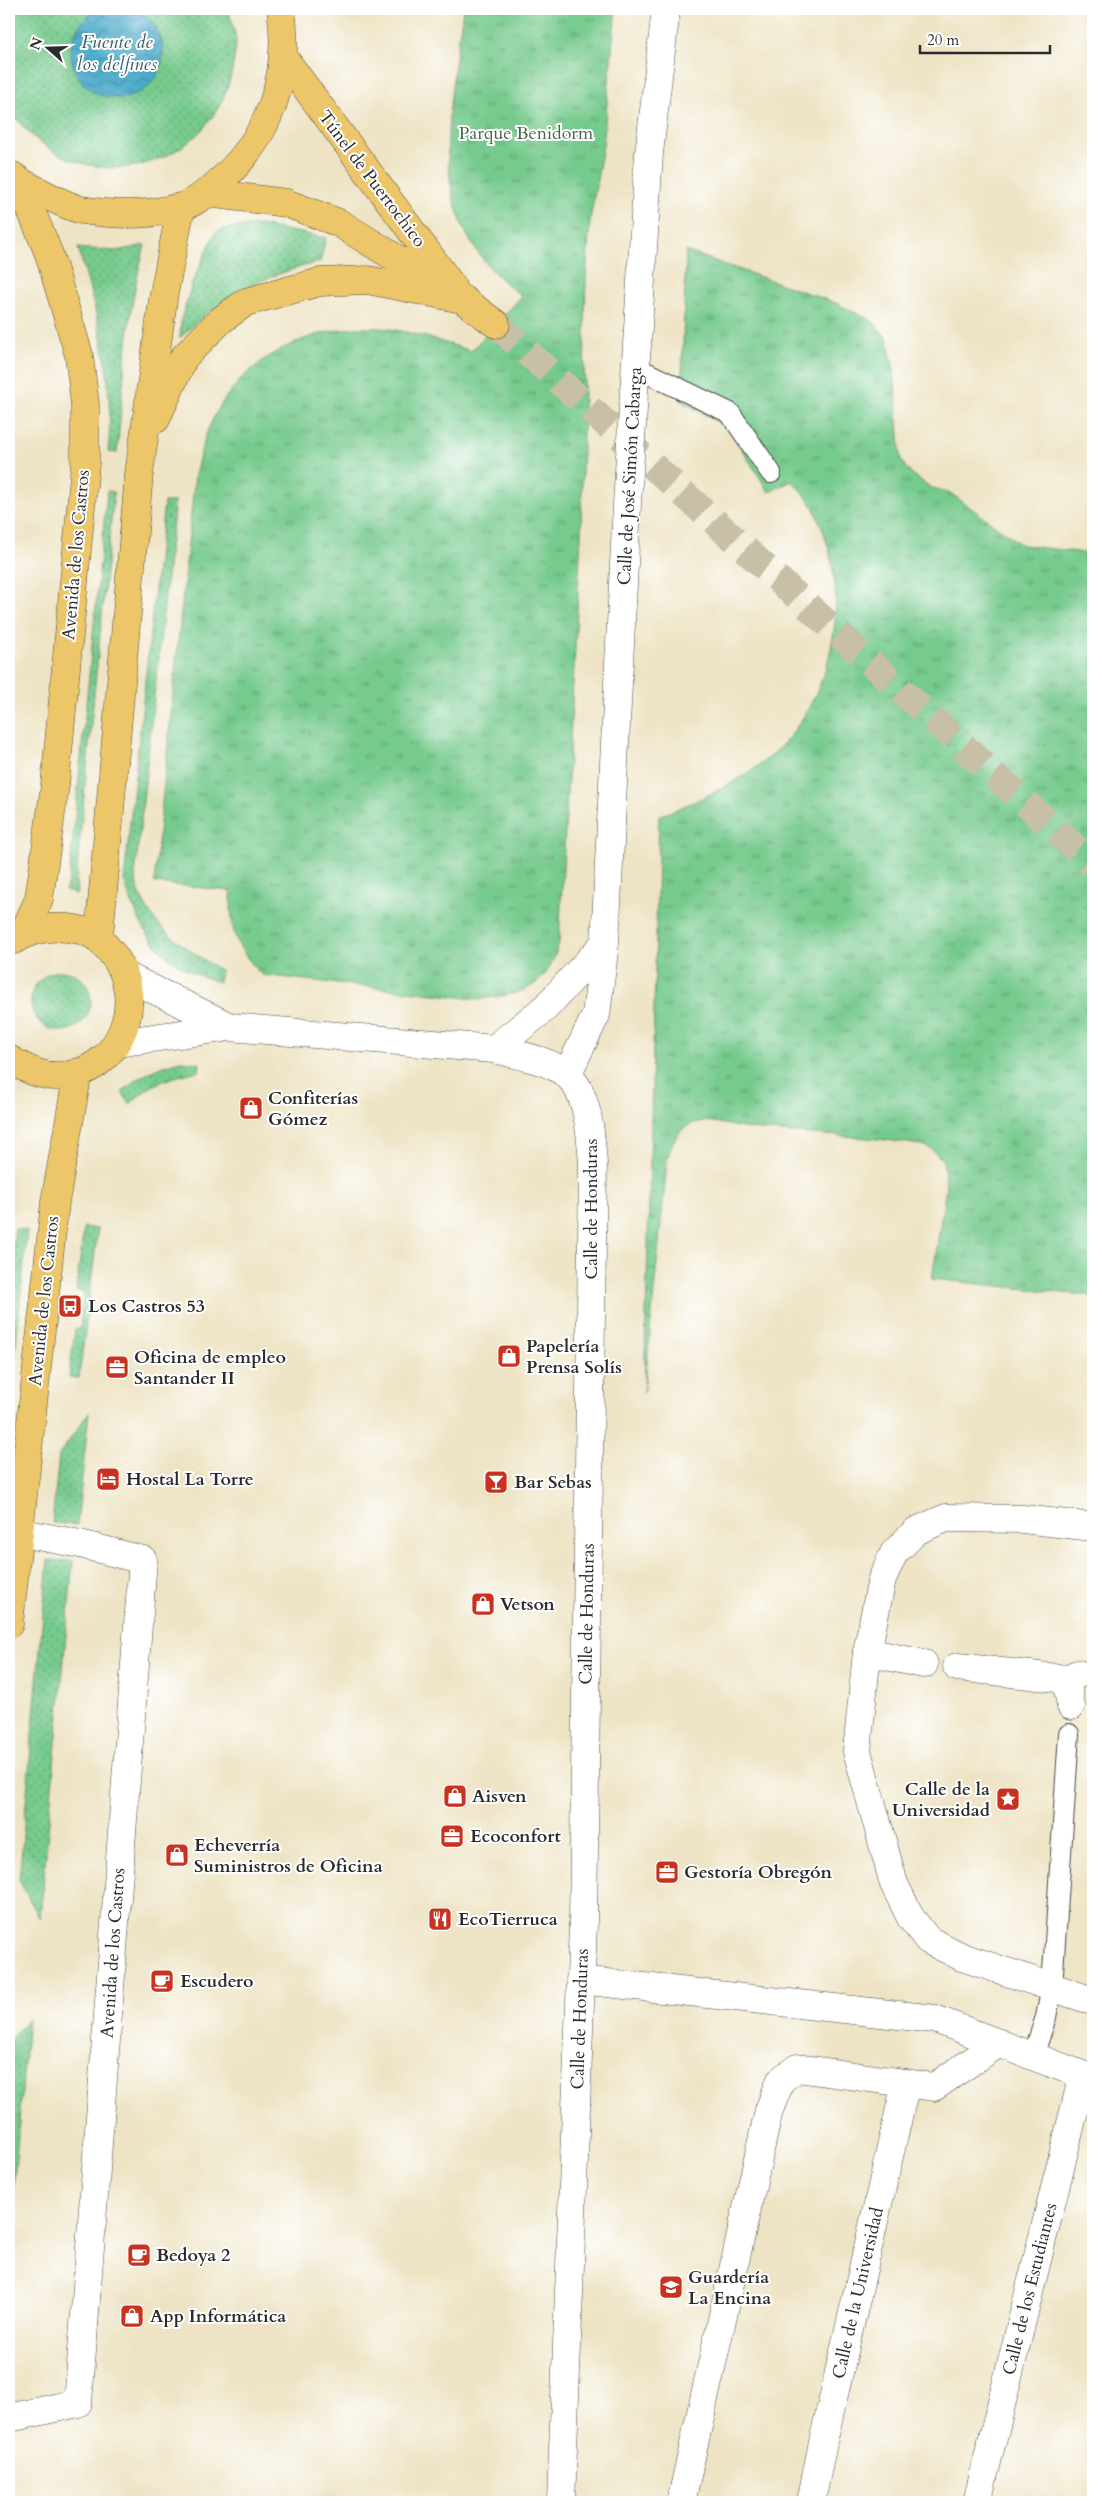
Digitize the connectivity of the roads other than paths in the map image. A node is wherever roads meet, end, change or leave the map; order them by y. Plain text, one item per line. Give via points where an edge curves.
1 (281, 9) edge
2 (666, 9) edge
3 (284, 58) junction
4 (14, 176) edge
5 (207, 193) junction
6 (181, 207) junction
7 (462, 299) junction
8 (496, 324) tunnel mouth
9 (635, 367) junction
10 (144, 445) junction
11 (771, 473) dead end
12 (99, 937) junction
13 (16, 939) edge
14 (605, 943) junction
15 (126, 976) junction
16 (230, 1027) junction
17 (117, 1043) junction
18 (494, 1049) junction
19 (9, 1066) edge
20 (78, 1072) junction
21 (567, 1075) junction
22 (1093, 1528) edge
23 (18, 1532) junction
24 (9, 1624) edge
25 (867, 1652) junction
26 (924, 1664) dead end
27 (957, 1667) dead end
28 (1070, 1706) dead end
29 (1069, 1734) dead end
30 (580, 1980) junction
31 (1052, 1987) junction
32 (1093, 2002) edge
33 (999, 2043) junction
34 (1033, 2056) junction
35 (1088, 2077) edge
36 (906, 2083) junction
37 (9, 2418) edge
38 (561, 2502) edge
39 (681, 2502) edge
40 (811, 2502) edge
41 (977, 2502) edge

1 - 3 main road
2 - 9 street, Calle de José Simón Cabarga via 649,153
3 - 5 main road via 274,103 259,136 240,165
3 - 7 main road, Túnel de Puertochico
4 - 6 main road via 79,210 136,214
4 - 13 main road, Avenida de los Castros via 49,254 79,354 85,404 85,464 55,785 39,899
5 - 6 main road
5 - 7 main road, Túnel de Puertochico via 286,203 339,223
6 - 10 main road via 164,293
7 - 8 main road, Túnel de Puertochico
7 - 10 main road via 368,280 320,282 246,302 221,320 184,358
9 - 11 lane via 730,412
9 - 14 street, Calle de José Simón Cabarga
10 - 12 main road
12 - 13 main road via 76,929 50,926
12 - 15 main road via 117,958
14 - 18 street via 545,1008
14 - 21 street, Calle de José Simón Cabarga via 596,1015
15 - 16 street
15 - 17 main road via 130,996 128,1016
16 - 17 street
16 - 18 street
17 - 20 main road via 99,1061
18 - 21 street via 530,1058
19 - 20 main road via 59,1076
20 - 23 main road, Avenida de los Castros via 55,1202
21 - 30 street, Calle de Honduras via 584,1101 593,1164
22 - 25 street via 1023,1520 946,1518 916,1531 894,1553 882,1579
23 - 24 main road, Avenida de los Castros
23 - 37 street, Avenida de los Castros via 144,1560 78,2404
25 - 26 street
25 - 31 street via 857,1751 894,1884 911,1918 928,1940 962,1956
27 - 28 street via 1072,1676
29 - 31 lane
30 - 33 street via 935,2019
30 - 38 street, Calle de Honduras
31 - 32 street
31 - 34 lane
33 - 34 street
33 - 36 street via 934,2087
34 - 35 street
35 - 41 street, Calle de los Estudiantes
36 - 39 street via 796,2068 781,2080 769,2110
36 - 40 street, Calle de la Universidad

